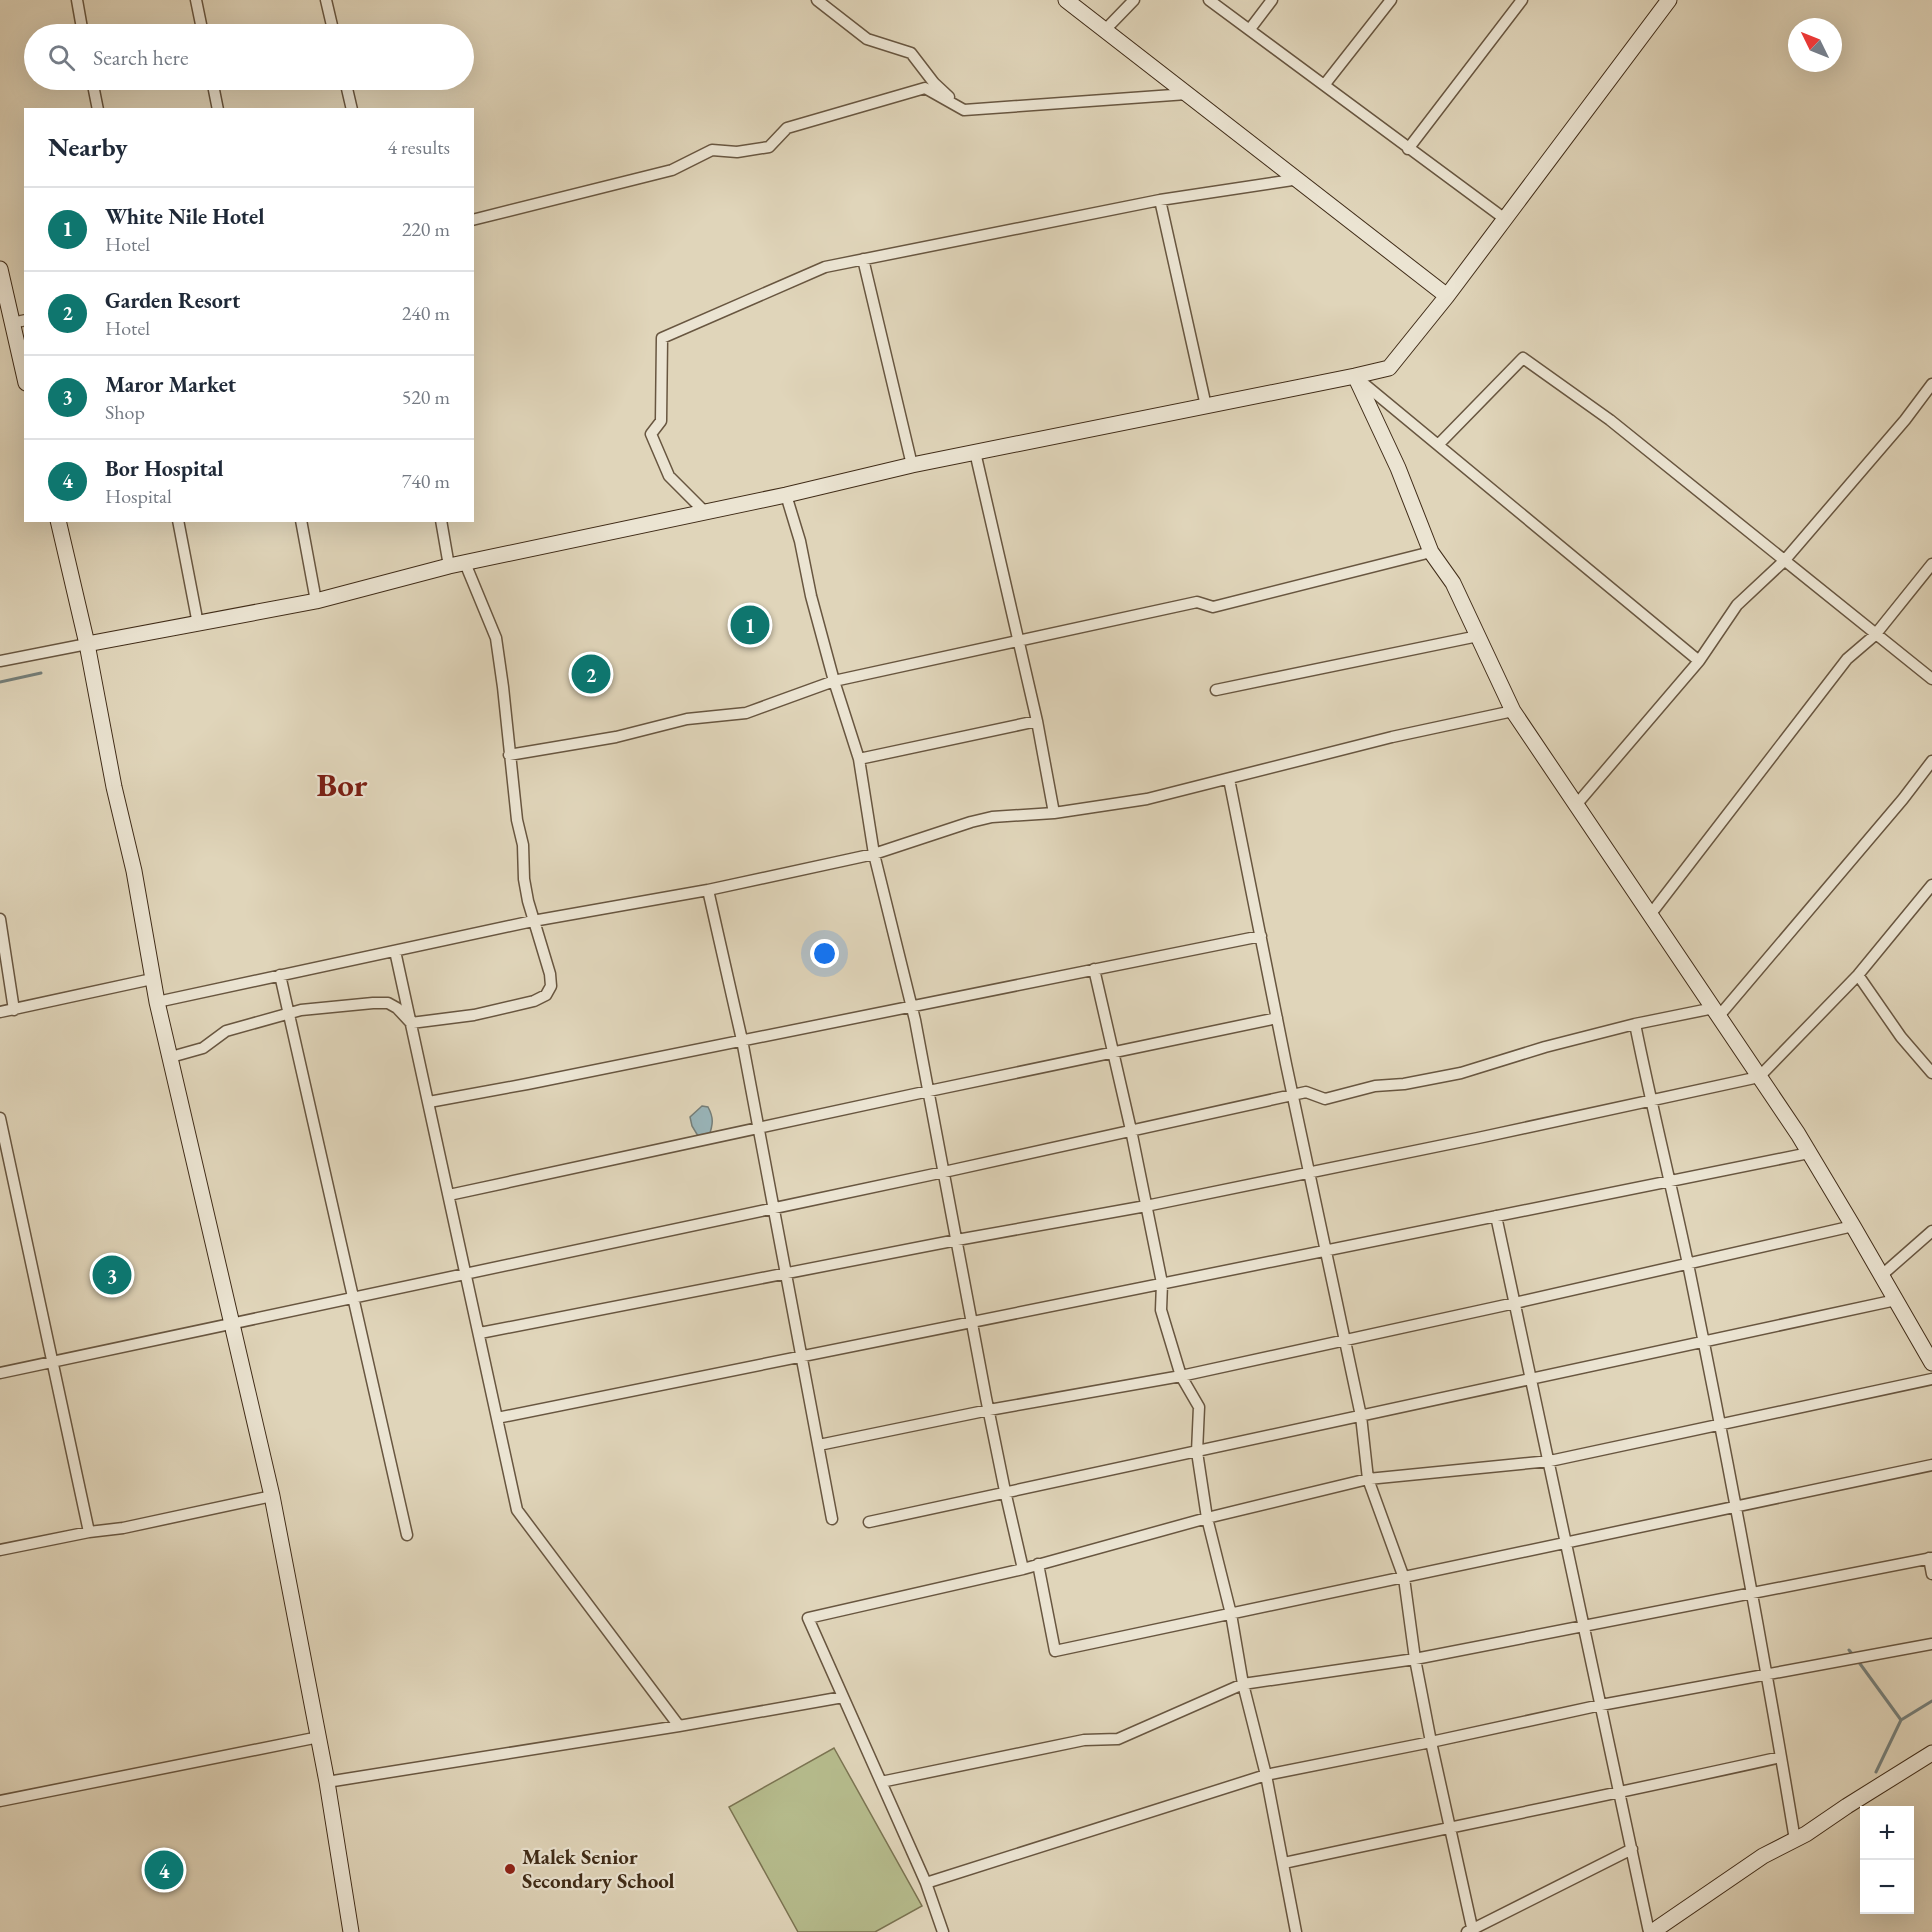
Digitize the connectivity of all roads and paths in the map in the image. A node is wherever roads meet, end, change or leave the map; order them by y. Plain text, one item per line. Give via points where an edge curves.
1 (76, 0) edge
2 (196, 0) edge
3 (326, 0) edge
4 (817, 0) edge
5 (1066, 0) edge
6 (1134, 0) edge
7 (1209, 0) edge
8 (1272, 0) edge
9 (1391, 0) edge
10 (1522, 0) edge
11 (1669, 0) edge
12 (81, 24) edge
13 (201, 24) edge
14 (332, 24) edge
15 (1250, 29) junction
16 (1105, 30) junction
17 (1325, 84) junction
18 (94, 90) edge
19 (214, 90) edge
20 (347, 90) edge
21 (1187, 94) junction
22 (98, 108) edge
23 (218, 108) edge
24 (352, 108) edge
25 (964, 110) junction
26 (1408, 149) junction
27 (1299, 179) junction
28 (1160, 200) junction
29 (1505, 219) junction
30 (474, 220) edge
31 (862, 258) junction
32 (0, 269) edge
33 (1447, 296) junction
34 (12, 318) edge
35 (24, 374) edge
36 (1355, 376) junction
37 (1932, 384) edge
38 (1206, 406) junction
39 (1439, 444) junction
40 (975, 452) junction
41 (912, 465) junction
42 (786, 495) junction
43 (705, 512) junction
44 (58, 522) edge
45 (178, 522) edge
46 (301, 522) edge
47 (441, 522) edge
48 (1431, 552) junction
49 (1784, 561) junction
50 (465, 563) junction
51 (1932, 564) edge
52 (449, 566) junction
53 (316, 601) junction
54 (198, 624) junction
55 (1875, 635) junction
56 (1478, 636) junction
57 (1018, 640) junction
58 (87, 644) junction
59 (0, 661) edge
60 (1699, 661) junction
61 (1932, 679) edge
62 (834, 681) junction
63 (1216, 690) dead end
64 (1513, 711) junction
65 (1037, 721) junction
66 (509, 754) junction
67 (859, 759) junction
68 (1932, 761) edge
69 (1229, 779) junction
70 (1576, 806) junction
71 (1054, 813) junction
72 (874, 854) junction
73 (1932, 885) edge
74 (708, 890) junction
75 (1650, 915) junction
76 (0, 919) edge
77 (533, 921) junction
78 (1261, 936) junction
79 (395, 951) junction
80 (1094, 969) junction
81 (280, 975) junction
82 (1857, 975) junction
83 (152, 979) junction
84 (157, 1002) junction
85 (912, 1005) junction
86 (14, 1010) junction
87 (0, 1012) edge
88 (289, 1012) junction
89 (1717, 1012) junction
90 (1277, 1018) junction
91 (411, 1023) junction
92 (1635, 1024) junction
93 (742, 1040) junction
94 (1113, 1053) junction
95 (171, 1057) junction
96 (1932, 1073) edge
97 (1759, 1077) junction
98 (929, 1091) junction
99 (1292, 1095) junction
100 (1650, 1101) junction
101 (429, 1102) junction
102 (0, 1118) edge
103 (759, 1128) junction
104 (1131, 1130) junction
105 (1809, 1153) junction
106 (944, 1172) junction
107 (1309, 1173) junction
108 (1670, 1181) junction
109 (449, 1195) junction
110 (1146, 1206) junction
111 (774, 1208) junction
112 (1496, 1216) junction
113 (1853, 1226) junction
114 (1932, 1231) edge
115 (957, 1240) junction
116 (1325, 1250) junction
117 (1688, 1264) junction
118 (467, 1273) junction
119 (787, 1274) junction
120 (1882, 1275) junction
121 (1162, 1283) junction
122 (353, 1297) junction
123 (1896, 1300) junction
124 (1515, 1303) junction
125 (972, 1321) junction
126 (231, 1323) junction
127 (480, 1333) junction
128 (1344, 1339) junction
129 (1703, 1341) junction
130 (801, 1356) junction
131 (53, 1361) junction
132 (1932, 1363) edge
133 (0, 1373) edge
134 (1181, 1376) junction
135 (1532, 1378) junction
136 (1932, 1378) edge
137 (988, 1410) junction
138 (1361, 1416) junction
139 (497, 1418) junction
140 (1720, 1425) junction
141 (819, 1445) junction
142 (1197, 1452) junction
143 (1550, 1461) junction
144 (1932, 1465) edge
145 (1368, 1479) junction
146 (1005, 1491) junction
147 (272, 1496) junction
148 (1736, 1507) junction
149 (1207, 1518) junction
150 (832, 1519) dead end
151 (869, 1522) dead end
152 (89, 1532) junction
153 (407, 1535) dead end
154 (1566, 1543) junction
155 (0, 1550) edge
156 (1930, 1558) edge
157 (1038, 1564) junction
158 (1023, 1569) junction
159 (1932, 1574) edge
160 (1404, 1578) junction
161 (1752, 1593) junction
162 (1231, 1614) junction
163 (1584, 1625) junction
164 (1932, 1644) edge
165 (1415, 1659) junction
166 (1767, 1674) junction
167 (1243, 1684) junction
168 (843, 1697) junction
169 (1601, 1705) junction
170 (679, 1726) junction
171 (319, 1737) junction
172 (1431, 1742) junction
173 (1932, 1753) edge
174 (1781, 1757) junction
175 (1266, 1775) junction
176 (327, 1782) junction
177 (881, 1782) junction
178 (1620, 1793) junction
179 (0, 1801) edge
180 (1450, 1827) junction
181 (1795, 1840) junction
182 (1632, 1849) junction
183 (1284, 1863) junction
184 (926, 1883) junction
185 (1470, 1931) edge
186 (351, 1932) edge
187 (943, 1932) edge
188 (1296, 1932) edge
189 (1651, 1932) edge

1 - 12 street
2 - 13 street
3 - 14 street
4 - 25 street via 867,39 911,53 934,83
5 - 16 street
6 - 16 street
7 - 15 street
8 - 15 street
9 - 17 street
10 - 26 street
11 - 29 street
15 - 17 street
16 - 21 street
17 - 26 street
18 - 22 street
19 - 23 street
20 - 24 street
21 - 25 street
21 - 27 street
25 - 30 street via 925,88 786,128 769,147 737,152 712,150 672,170
26 - 29 street
27 - 28 street
27 - 33 street
28 - 31 street
28 - 38 street
29 - 33 street
31 - 41 street
31 - 43 street via 825,267 662,338 661,421 651,434 669,476
32 - 34 street
33 - 36 street via 1389,368
34 - 35 street
36 - 38 street
36 - 39 street
36 - 48 street via 1398,468
37 - 49 street
38 - 40 street
39 - 49 street via 1523,358 1610,420
39 - 60 street
40 - 41 street
40 - 57 street
41 - 42 street
42 - 43 street
42 - 62 street
43 - 50 street
44 - 58 street
45 - 54 street
46 - 53 street
47 - 52 street
48 - 56 street via 1453,583
48 - 57 street via 1213,607 1197,602
49 - 55 street
49 - 60 street via 1737,605
50 - 52 street
50 - 66 street via 496,638
51 - 55 street
52 - 53 street
53 - 54 street
54 - 58 street
55 - 61 street
55 - 75 street via 1847,659
56 - 63 street
56 - 64 street
57 - 62 street
57 - 65 street
58 - 59 street
58 - 83 street
60 - 70 street
62 - 66 street via 746,713 687,719 616,737
62 - 67 street
64 - 69 street
64 - 70 street
65 - 67 street
65 - 71 street
66 - 77 street
67 - 72 street
68 - 89 street
69 - 71 street via 1147,800
69 - 78 street
70 - 75 street
71 - 72 street via 992,817
72 - 74 street
72 - 85 street
73 - 82 street
74 - 77 street
74 - 93 street
75 - 89 street
76 - 86 street
77 - 79 street
77 - 91 street via 550,974 551,986 546,995 494,1011
78 - 80 street
78 - 90 street
79 - 81 street
79 - 91 street
80 - 85 street
80 - 94 street
81 - 84 street
81 - 88 street
82 - 96 street
82 - 97 street
83 - 84 street
83 - 86 street
84 - 95 street
85 - 93 street
85 - 98 street
86 - 87 street
88 - 91 street via 388,1003
88 - 95 street via 225,1031 203,1048
88 - 122 street
89 - 92 street
89 - 97 street
90 - 94 street
90 - 99 street
91 - 101 street
92 - 99 street via 1461,1073 1375,1086 1324,1099 1306,1092
92 - 100 street
93 - 101 street
93 - 103 street
94 - 98 street
94 - 104 street
95 - 126 street
97 - 100 street
97 - 105 street
98 - 103 street
98 - 106 street
99 - 104 street
99 - 107 street
100 - 107 street
100 - 108 street
101 - 109 street
102 - 131 street
103 - 109 street
103 - 111 street
104 - 106 street
104 - 110 street
105 - 108 street
105 - 113 street
106 - 111 street
106 - 115 street
107 - 110 street
107 - 116 street
108 - 112 street
108 - 117 street
109 - 118 street
110 - 115 street
110 - 121 street
111 - 118 street
111 - 119 street
112 - 116 street
112 - 124 street
113 - 117 street
113 - 120 street
114 - 120 street
115 - 119 street
115 - 125 street
116 - 121 street
116 - 128 street
117 - 124 street
117 - 129 street
118 - 122 street
118 - 127 street
119 - 127 street
119 - 130 street
120 - 123 street
121 - 125 street
121 - 134 street via 1161,1310
122 - 126 street
122 - 153 street
123 - 129 street
123 - 132 street
124 - 128 street
124 - 135 street
125 - 130 street
125 - 137 street
126 - 131 street
126 - 147 street
127 - 139 street
128 - 134 street
128 - 138 street
129 - 135 street
129 - 140 street
130 - 139 street
130 - 141 street
131 - 133 street
131 - 152 street
134 - 137 street
134 - 142 street via 1199,1407
135 - 138 street
135 - 143 street
136 - 140 street
137 - 141 street
137 - 146 street
138 - 142 street
138 - 145 street
139 - 170 street via 517,1510
140 - 143 street
140 - 148 street
141 - 150 street
142 - 146 street
142 - 149 street
143 - 145 street
143 - 154 street
144 - 148 street
145 - 149 street
145 - 160 street
146 - 151 street
146 - 158 street
147 - 152 street
147 - 171 street
148 - 154 street
148 - 161 street
149 - 157 street
149 - 162 street
152 - 155 street
154 - 160 street
154 - 163 street
156 - 159 street
156 - 161 street
157 - 158 street
157 - 162 street via 1055,1651
158 - 168 street via 808,1617
160 - 162 street
160 - 165 street
161 - 163 street
161 - 166 street
162 - 167 street
163 - 165 street
163 - 169 street
164 - 166 street
165 - 167 street
165 - 172 street
166 - 169 street
166 - 174 street
167 - 175 street
167 - 177 street via 1118,1738 1084,1740
168 - 170 street
168 - 177 street
169 - 172 street
169 - 178 street
170 - 176 street
171 - 176 street
171 - 179 street
172 - 175 street
172 - 180 street
173 - 181 street
174 - 178 street
174 - 181 street
175 - 183 street
175 - 184 street
176 - 186 street
177 - 184 street
178 - 180 street
178 - 182 street
180 - 183 street
180 - 185 street
181 - 189 street via 1763,1856
182 - 185 street
182 - 189 street
183 - 188 street
184 - 187 street

